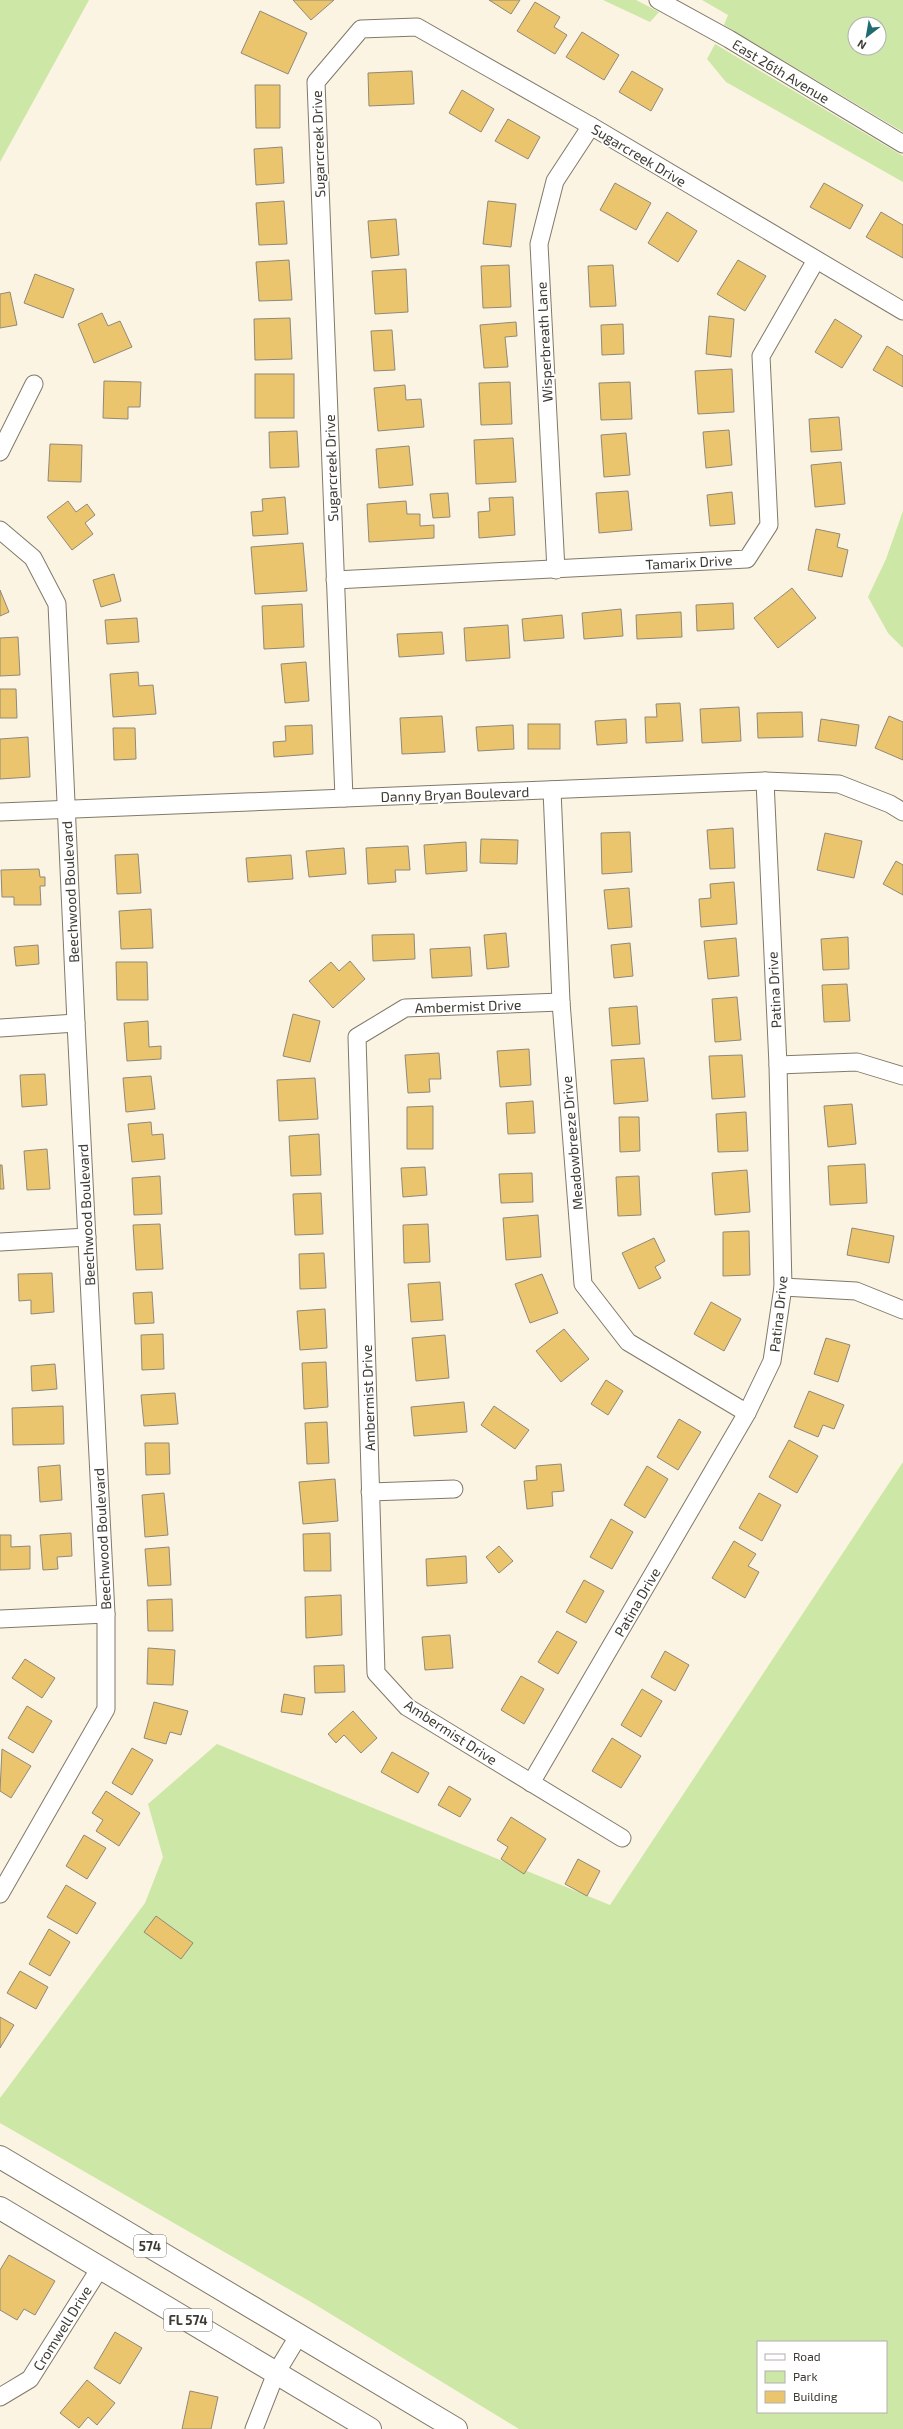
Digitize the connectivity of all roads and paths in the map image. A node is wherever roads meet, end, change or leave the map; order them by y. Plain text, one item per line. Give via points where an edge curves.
1 (658, 0) edge
2 (591, 126) junction
3 (903, 144) edge
4 (816, 260) junction
5 (903, 311) edge
6 (34, 384) dead end
7 (0, 452) edge
8 (0, 530) edge
9 (556, 570) junction
10 (335, 580) junction
11 (765, 781) junction
12 (552, 790) junction
13 (344, 798) junction
14 (66, 810) junction
15 (0, 812) edge
16 (903, 812) edge
17 (561, 1002) junction
18 (76, 1023) junction
19 (0, 1028) edge
20 (778, 1065) junction
21 (903, 1076) edge
22 (88, 1237) junction
23 (0, 1242) edge
24 (783, 1287) junction
25 (903, 1310) edge
26 (747, 1413) junction
27 (454, 1488) dead end
28 (370, 1492) junction
29 (106, 1614) junction
30 (0, 1619) edge
31 (531, 1783) junction
32 (622, 1838) dead end
33 (0, 1894) edge
34 (0, 2157) edge
35 (0, 2208) edge
36 (100, 2268) junction
37 (299, 2335) junction
38 (276, 2373) junction
39 (0, 2397) edge
40 (254, 2429) edge
41 (370, 2429) edge
42 (456, 2429) edge

1 - 3 street, East 26th Avenue via 729,39
2 - 4 street, Sugarcreek Drive
2 - 9 street, Wisperbreath Lane via 555,181 539,244
2 - 10 street, Sugarcreek Drive via 417,27 361,29 316,82
4 - 5 street, Sugarcreek Drive
4 - 9 street, Tamarix Drive via 761,356 769,525 747,559
6 - 7 street
8 - 14 street, Beechwood Boulevard via 33,558 57,604
9 - 10 street, Tamarix Drive
10 - 13 street, Sugarcreek Drive
11 - 12 street, Danny Bryan Boulevard
11 - 16 street, Danny Bryan Boulevard via 839,784
11 - 20 street, Patina Drive
12 - 13 street, Danny Bryan Boulevard
12 - 17 street, Meadowbreeze Drive
13 - 14 street, Danny Bryan Boulevard
14 - 15 street, Danny Bryan Boulevard
14 - 18 street, Beechwood Boulevard
17 - 26 street, Meadowbreeze Drive via 583,1284 628,1342
17 - 28 street, Ambermist Drive via 405,1008 357,1036
18 - 19 street
18 - 22 street, Beechwood Boulevard
20 - 21 street via 857,1062
20 - 24 street, Patina Drive
22 - 23 street
22 - 29 street, Beechwood Boulevard
24 - 25 street via 856,1291
24 - 26 street, Patina Drive via 772,1361
26 - 31 street, Patina Drive
27 - 28 street
28 - 31 street, Ambermist Drive via 376,1673 407,1707
29 - 30 street
29 - 33 street, Beechwood Boulevard via 106,1709
31 - 32 street, Ambermist Drive
34 - 37 main road, 574
35 - 36 main road, FL 574
36 - 38 main road, FL 574
36 - 39 street, Cromwell Drive via 30,2379
37 - 38 street
37 - 42 main road, 574
38 - 40 street
38 - 41 main road, FL 574

